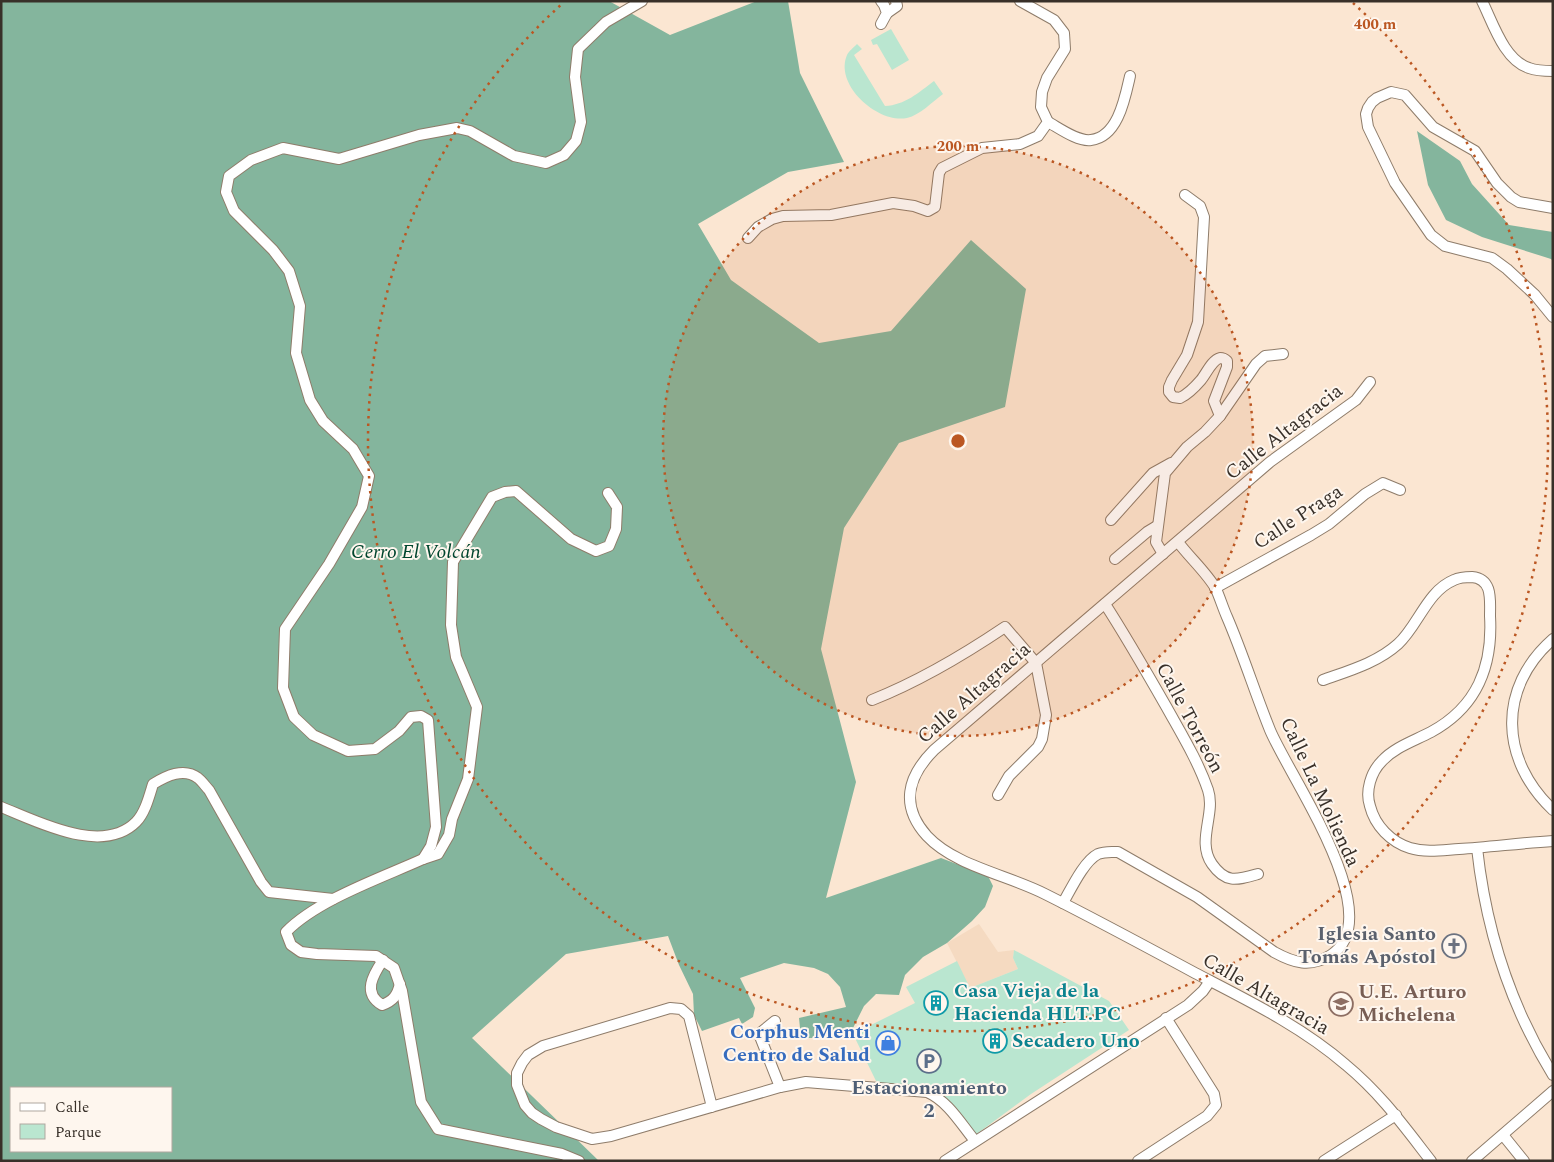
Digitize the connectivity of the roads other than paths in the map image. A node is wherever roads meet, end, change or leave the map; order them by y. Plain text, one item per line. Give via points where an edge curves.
1 (642, 1) edge
2 (881, 1) edge
3 (896, 1) edge
4 (1020, 1) edge
5 (1482, 1) edge
6 (887, 13) junction
7 (881, 24) dead end
8 (1553, 72) edge
9 (1130, 76) dead end
10 (1048, 122) junction
11 (1185, 195) dead end
12 (1553, 208) edge
13 (748, 238) dead end
14 (1553, 317) edge
15 (1283, 354) dead end
16 (1370, 382) dead end
17 (1220, 416) junction
18 (1172, 463) junction
19 (1400, 490) dead end
20 (608, 493) dead end
21 (1111, 520) dead end
22 (1157, 526) junction
23 (1178, 542) junction
24 (1163, 554) junction
25 (1115, 559) dead end
26 (1215, 588) junction
27 (1105, 604) junction
28 (1553, 639) edge
29 (1036, 663) junction
30 (1323, 680) dead end
31 (872, 700) dead end
32 (998, 795) dead end
33 (1, 807) edge
34 (1553, 810) edge
35 (1553, 841) edge
36 (1477, 848) junction
37 (423, 859) junction
38 (1258, 874) dead end
39 (333, 899) junction
40 (1063, 903) junction
41 (383, 960) junction
42 (1210, 980) junction
43 (400, 984) junction
44 (1166, 1018) junction
45 (775, 1021) dead end
46 (1553, 1075) edge
47 (780, 1086) junction
48 (1553, 1091) edge
49 (712, 1107) junction
50 (1396, 1115) junction
51 (1503, 1135) junction
52 (975, 1141) junction
53 (579, 1161) edge
54 (945, 1161) edge
55 (1138, 1161) edge
56 (1324, 1161) edge
57 (1431, 1161) edge
58 (1472, 1161) edge
59 (1524, 1161) edge

1 - 37 street via 606,22 578,49 575,77 581,122 576,141 564,155 546,163 514,156 470,131 457,128 419,135 339,159 284,148 250,160 229,176 226,192 234,211 289,271 300,306 296,353 310,400 323,422 353,450 369,476 362,507 329,564 285,629 283,688 294,717 313,735 348,751 375,749 411,717 421,716 428,720 436,828
2 - 6 street
3 - 6 street via 897,6
4 - 10 street via 1054,20 1064,33 1065,49 1042,92 1041,107
5 - 8 street via 1513,58 1528,68
6 - 7 street
9 - 10 street via 1114,124 1102,136 1090,141 1067,134
10 - 13 street via 1038,136 1020,144 982,148 942,168 932,210 893,203 831,215 782,216 758,228
11 - 17 street via 1200,206 1204,217 1198,322 1169,392 1173,397 1185,395 1222,358 1228,361 1228,367 1214,401
12 - 14 street via 1519,202 1510,197 1474,151 1433,127 1405,95 1391,92 1377,98 1368,108 1368,127 1387,168 1431,235 1445,246 1492,258 1535,295
15 - 17 street via 1265,356 1256,364
16 - 23 street, Calle Altagracia via 1356,400 1270,462
17 - 18 street
18 - 21 street via 1153,473
18 - 22 street via 1166,473
19 - 26 street, Calle Praga via 1382,483 1311,535
20 - 37 street via 617,507 616,529 609,546 596,551 571,539 516,491 505,492 492,497 453,562 451,626 456,657 478,707 468,779 449,835 438,854
22 - 24 street via 1156,542
22 - 25 street
23 - 24 street, Calle Altagracia
23 - 26 street, Calle La Molienda
24 - 27 street, Calle Altagracia
26 - 40 street, Calle La Molienda via 1270,731 1338,862 1350,913 1350,927 1343,945 1319,961 1298,963 1287,959 1197,897 1118,852 1098,854 1089,861
27 - 29 street, Calle Altagracia
27 - 38 street, Calle Torreón via 1133,647 1203,777 1210,804 1205,845 1212,864 1226,878 1237,880
28 - 34 street via 1534,658 1519,685 1512,727 1512,741 1522,770
29 - 31 street via 1005,628 930,674
29 - 32 street via 1046,715 1042,739 1009,776
29 - 40 street, Calle Altagracia via 924,760 913,783 910,803 918,825 940,848
30 - 36 street via 1371,662 1397,645 1445,584 1465,577 1481,578 1486,583 1491,634 1483,678 1454,718 1380,762 1371,780 1368,797 1372,814 1381,829 1403,845 1431,851
33 - 39 street via 55,829 96,838 121,832 136,822 153,784 167,775 184,773 198,778 209,790 269,892
35 - 36 street
36 - 46 street via 1486,907 1509,988
37 - 39 street
39 - 41 street via 297,920 286,932 291,945 302,952 376,956
40 - 42 street, Calle Altagracia
41 - 43 street via 394,968
41 - 43 street via 370,984 376,1002 382,1005 390,1002
42 - 44 street via 1188,1005
42 - 50 street, Calle Altagracia via 1316,1041 1362,1079
43 - 53 street via 420,1102 438,1129 562,1154
44 - 52 street
44 - 55 street via 1214,1094 1216,1106 1207,1116
45 - 47 street via 759,1034
47 - 49 street
47 - 52 street via 806,1082 927,1092 944,1104
48 - 51 street
49 - 49 street via 592,1139 556,1127 532,1113 520,1096 517,1073 528,1055 543,1046 670,1008 689,1016
50 - 56 street
50 - 57 street, Calle Altagracia
51 - 58 street
51 - 59 street
52 - 54 street

